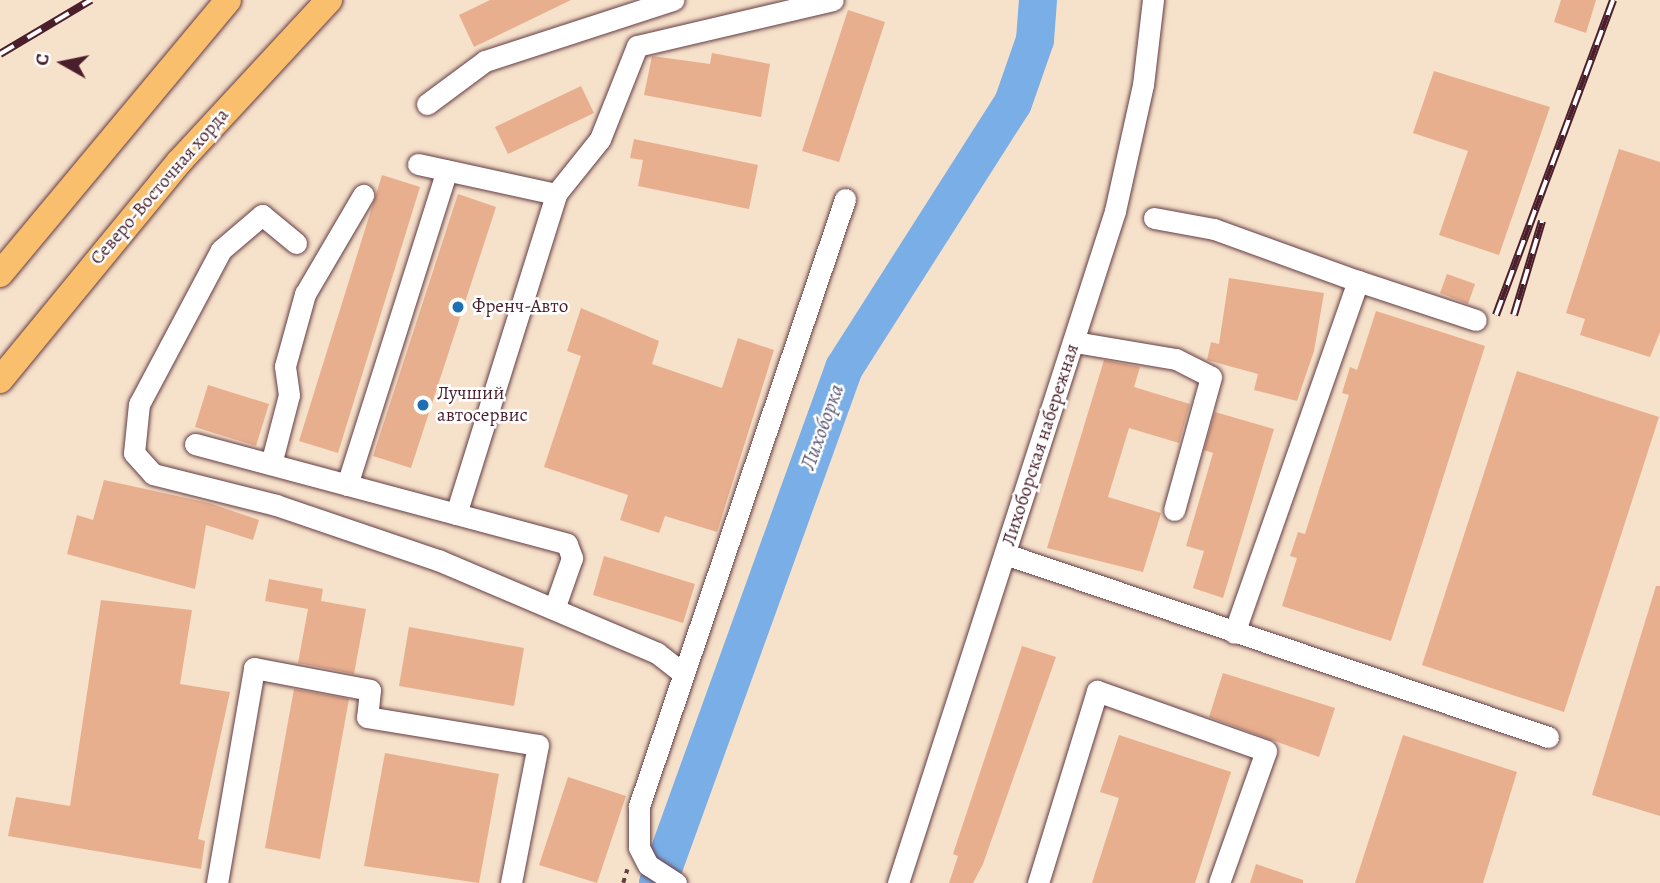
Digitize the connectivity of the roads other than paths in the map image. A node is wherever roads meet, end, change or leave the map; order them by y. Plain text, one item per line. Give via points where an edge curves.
1 (228, 0) edge
2 (329, 0) edge
3 (673, 0) edge
4 (833, 0) edge
5 (1153, 0) edge
6 (427, 104) dead end
7 (418, 164) dead end
8 (447, 170) junction
9 (556, 194) junction
10 (363, 195) dead end
11 (845, 199) dead end
12 (1154, 218) dead end
13 (296, 243) dead end
14 (0, 274) edge
15 (1358, 281) junction
16 (1476, 320) dead end
17 (1075, 342) junction
18 (0, 380) edge
19 (195, 444) dead end
20 (271, 464) junction
21 (347, 485) junction
22 (1174, 510) dead end
23 (456, 514) junction
24 (1005, 554) junction
25 (554, 609) junction
26 (1234, 633) junction
27 (684, 674) junction
28 (1548, 737) dead end
29 (217, 883) edge
30 (511, 883) edge
31 (676, 883) edge
32 (898, 883) edge
33 (1038, 883) edge
34 (1219, 883) edge

1 - 14 main road
2 - 18 main road, Северо-Восточная хорда via 179,162
3 - 6 street via 485,61
4 - 9 street via 637,46 600,139
5 - 17 street, Лихоборская набережная via 1140,97
7 - 8 street
8 - 9 street
8 - 21 street
9 - 23 street
10 - 20 street via 305,294 285,366 289,395
11 - 27 street
12 - 15 street via 1214,229
13 - 25 street via 262,215 221,250 139,404 134,453 153,474 289,509 438,560
15 - 16 street
15 - 26 street
17 - 22 street via 1176,359 1211,377
17 - 24 street, Лихоборская набережная
19 - 20 street
20 - 21 street
21 - 23 street
23 - 25 street via 567,544 572,558
24 - 26 street
24 - 32 street, Лихоборская набережная
25 - 27 street via 657,653
26 - 28 street
27 - 31 street via 639,806 639,846 648,865
29 - 30 street via 254,668 370,691 367,717 538,745
33 - 34 street via 1097,691 1266,751

